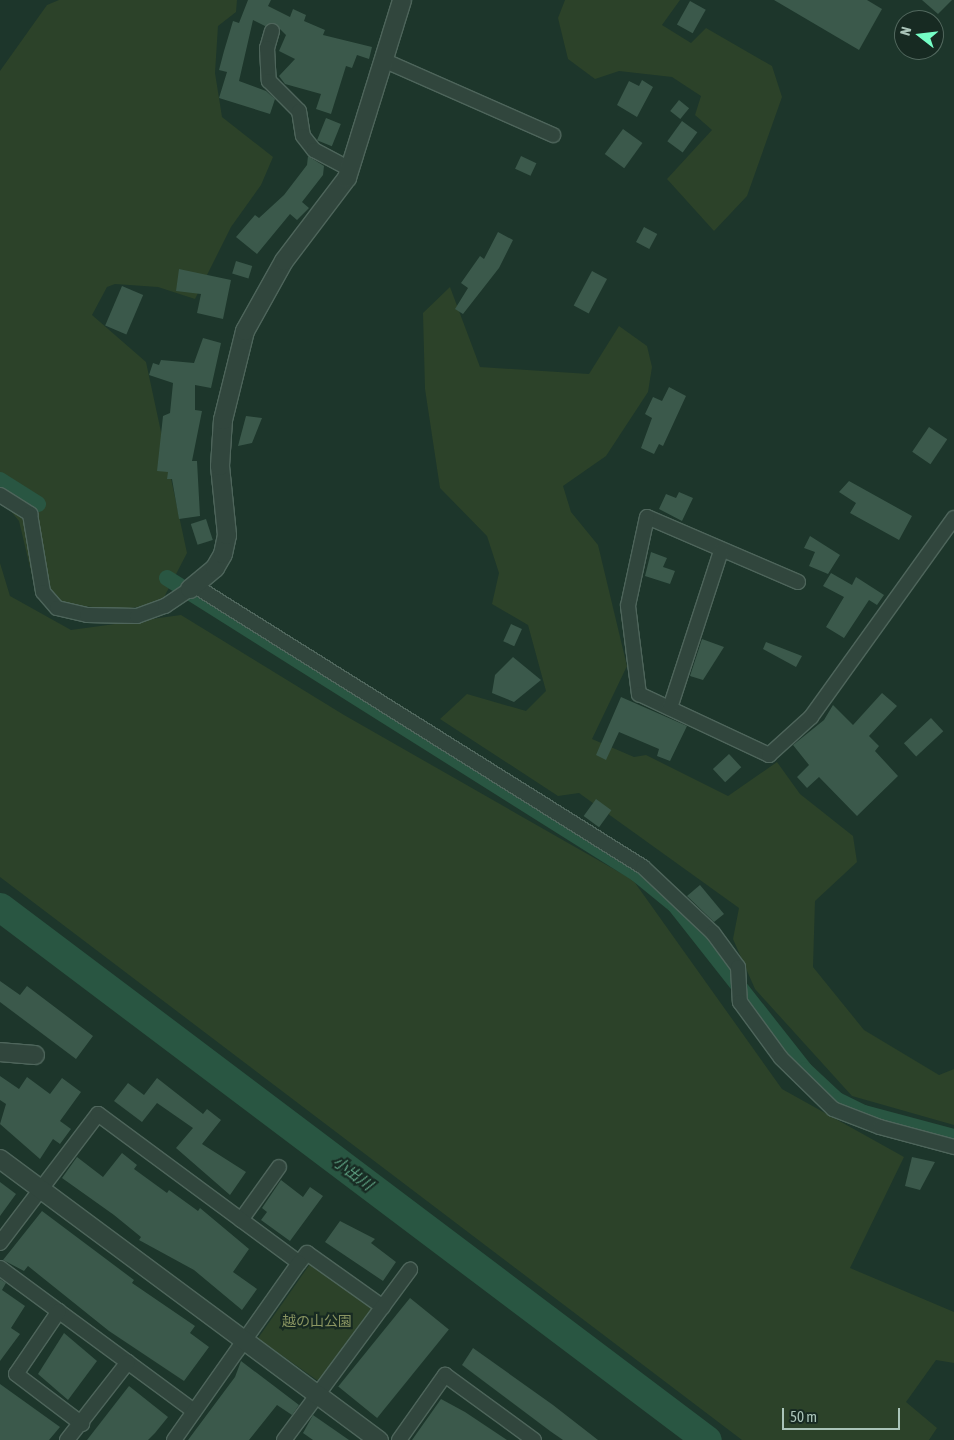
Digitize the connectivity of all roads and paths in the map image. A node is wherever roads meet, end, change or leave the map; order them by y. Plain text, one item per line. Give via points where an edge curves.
1 (402, 0) edge
2 (272, 31) dead end
3 (383, 60) junction
4 (553, 135) dead end
5 (349, 169) junction
6 (0, 496) edge
7 (954, 518) edge
8 (721, 551) junction
9 (798, 582) dead end
10 (189, 589) junction
11 (670, 708) junction
12 (0, 1052) edge
13 (35, 1055) dead end
14 (954, 1147) edge
15 (0, 1159) edge
16 (279, 1167) dead end
17 (40, 1189) junction
18 (241, 1220) junction
19 (0, 1242) edge
20 (299, 1263) junction
21 (0, 1268) edge
22 (410, 1270) dead end
23 (383, 1307) junction
24 (59, 1311) junction
25 (244, 1340) junction
26 (128, 1362) junction
27 (318, 1395) junction
28 (194, 1411) junction
29 (82, 1424) junction
30 (67, 1440) edge
31 (174, 1440) edge
32 (284, 1440) edge
33 (379, 1440) edge
34 (399, 1440) edge
35 (534, 1440) edge

1 - 3 street
2 - 5 street via 267,48 268,81 299,111 303,136 314,150
3 - 4 street
3 - 5 street
5 - 10 street via 331,204 284,261 245,331 223,420 220,466 227,535 215,568
6 - 10 street via 30,514 43,592 57,608 87,615 137,616
7 - 11 street via 811,717 769,755
8 - 9 street
8 - 11 street
8 - 11 street via 647,517 628,606 639,694
10 - 14 street via 643,867 713,933 740,976 740,1002 781,1058 833,1109 880,1127
12 - 13 street
15 - 17 street
16 - 18 street
17 - 18 street via 98,1114
17 - 19 street
17 - 25 street
18 - 20 street
20 - 23 street via 307,1253
20 - 25 street
21 - 24 street
22 - 23 street
23 - 27 street
24 - 26 street
24 - 29 street via 16,1374
25 - 27 street
25 - 28 street
26 - 28 street
26 - 29 street
27 - 32 street
27 - 33 street
28 - 31 street
29 - 30 street
34 - 35 street via 445,1375

